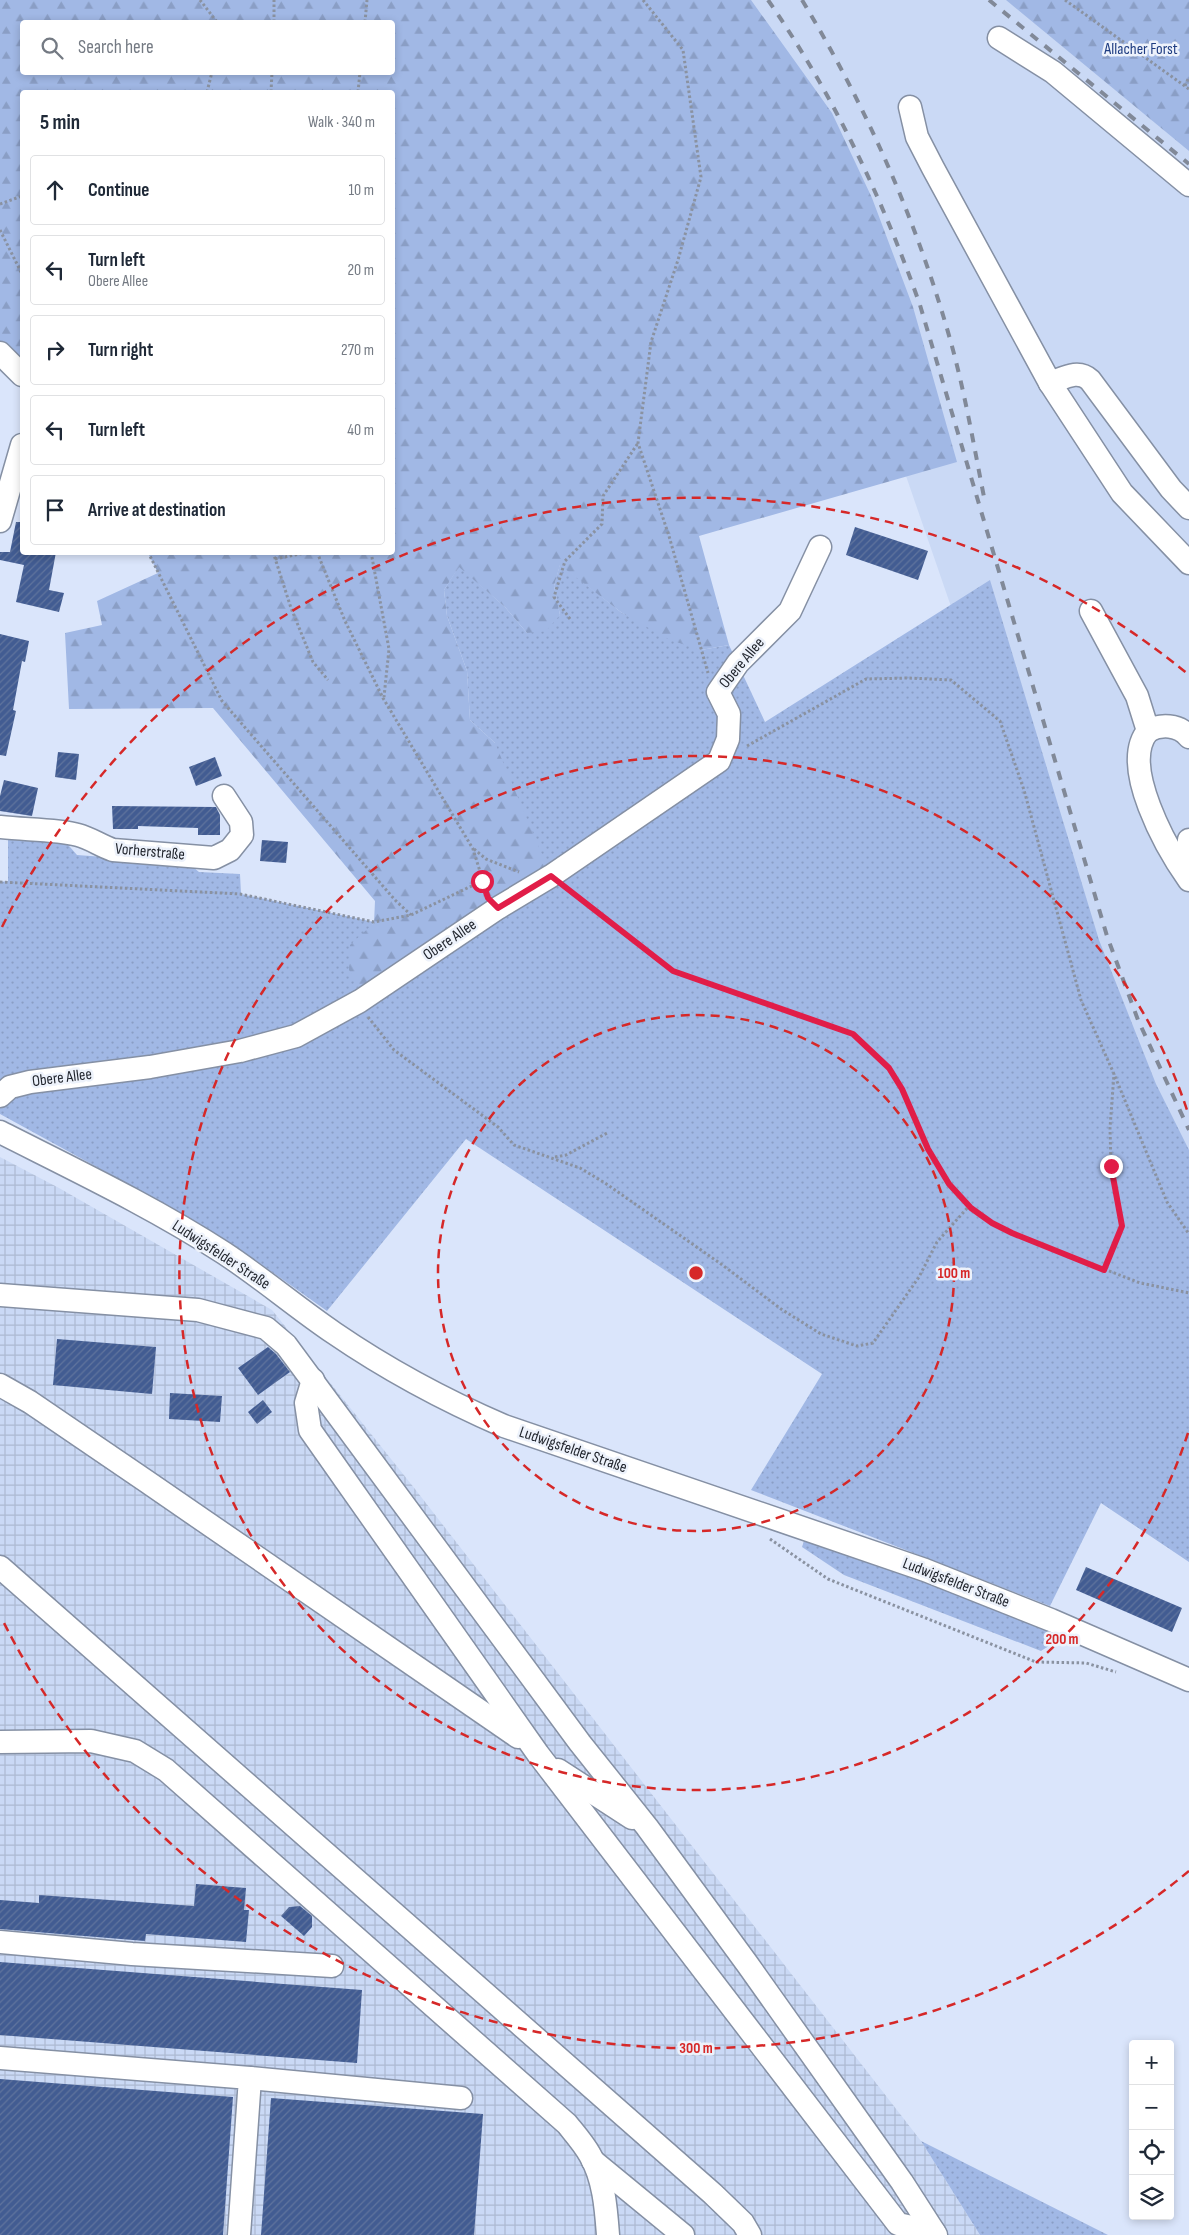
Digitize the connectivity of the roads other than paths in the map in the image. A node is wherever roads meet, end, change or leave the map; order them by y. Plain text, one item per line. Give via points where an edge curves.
1 (999, 38) dead end
2 (910, 108) dead end
3 (1189, 185) edge
4 (0, 353) edge
5 (20, 373) edge
6 (1050, 384) junction
7 (20, 452) edge
8 (1189, 508) edge
9 (0, 521) edge
10 (820, 547) dead end
11 (1189, 563) edge
12 (1091, 611) dead end
13 (1148, 731) junction
14 (1189, 737) edge
15 (224, 796) dead end
16 (0, 827) edge
17 (1189, 840) edge
18 (1188, 878) edge
19 (0, 1096) edge
20 (0, 1132) edge
21 (0, 1295) edge
22 (313, 1380) junction
23 (0, 1385) edge
24 (0, 1567) edge
25 (1189, 1680) edge
26 (0, 1742) edge
27 (538, 1754) junction
28 (647, 1827) junction
29 (0, 1942) edge
30 (332, 1966) dead end
31 (0, 2058) edge
32 (250, 2078) junction
33 (461, 2098) dead end
34 (592, 2161) junction
35 (935, 2234) edge
36 (239, 2235) edge
37 (608, 2235) edge
38 (683, 2235) edge
39 (750, 2235) edge

1 - 3 street via 1053,72
2 - 6 street via 917,136 933,168
4 - 5 street
6 - 8 street via 1084,374
6 - 11 street via 1122,492
7 - 9 street
10 - 19 street, Obere Allee via 790,611 738,663 718,692 729,714 728,739 719,761 544,880 360,1001 296,1036 240,1051 150,1068 30,1082 10,1088
12 - 13 street via 1137,696
13 - 14 street via 1158,725 1171,727
13 - 18 street via 1141,739 1138,754 1142,784 1163,836
15 - 16 street, Vorherstraße via 242,822 242,835 230,850 214,858 113,850 75,834
17 - 18 street
20 - 25 street, Ludwigsfelder Straße via 194,1234 381,1364 460,1407 513,1429 925,1570
21 - 22 street via 198,1310 266,1328 286,1345
22 - 27 street via 306,1403 310,1430
22 - 28 street via 580,1743
23 - 27 street via 30,1402 506,1727
24 - 39 street via 713,2194 743,2223
26 - 34 street via 91,1741 135,1751 166,1770 567,2124
27 - 28 street via 560,1772
27 - 35 street via 898,2224
28 - 35 street via 841,2094
29 - 30 street
31 - 32 street
32 - 33 street
32 - 36 street
34 - 37 street via 600,2179
34 - 38 street

